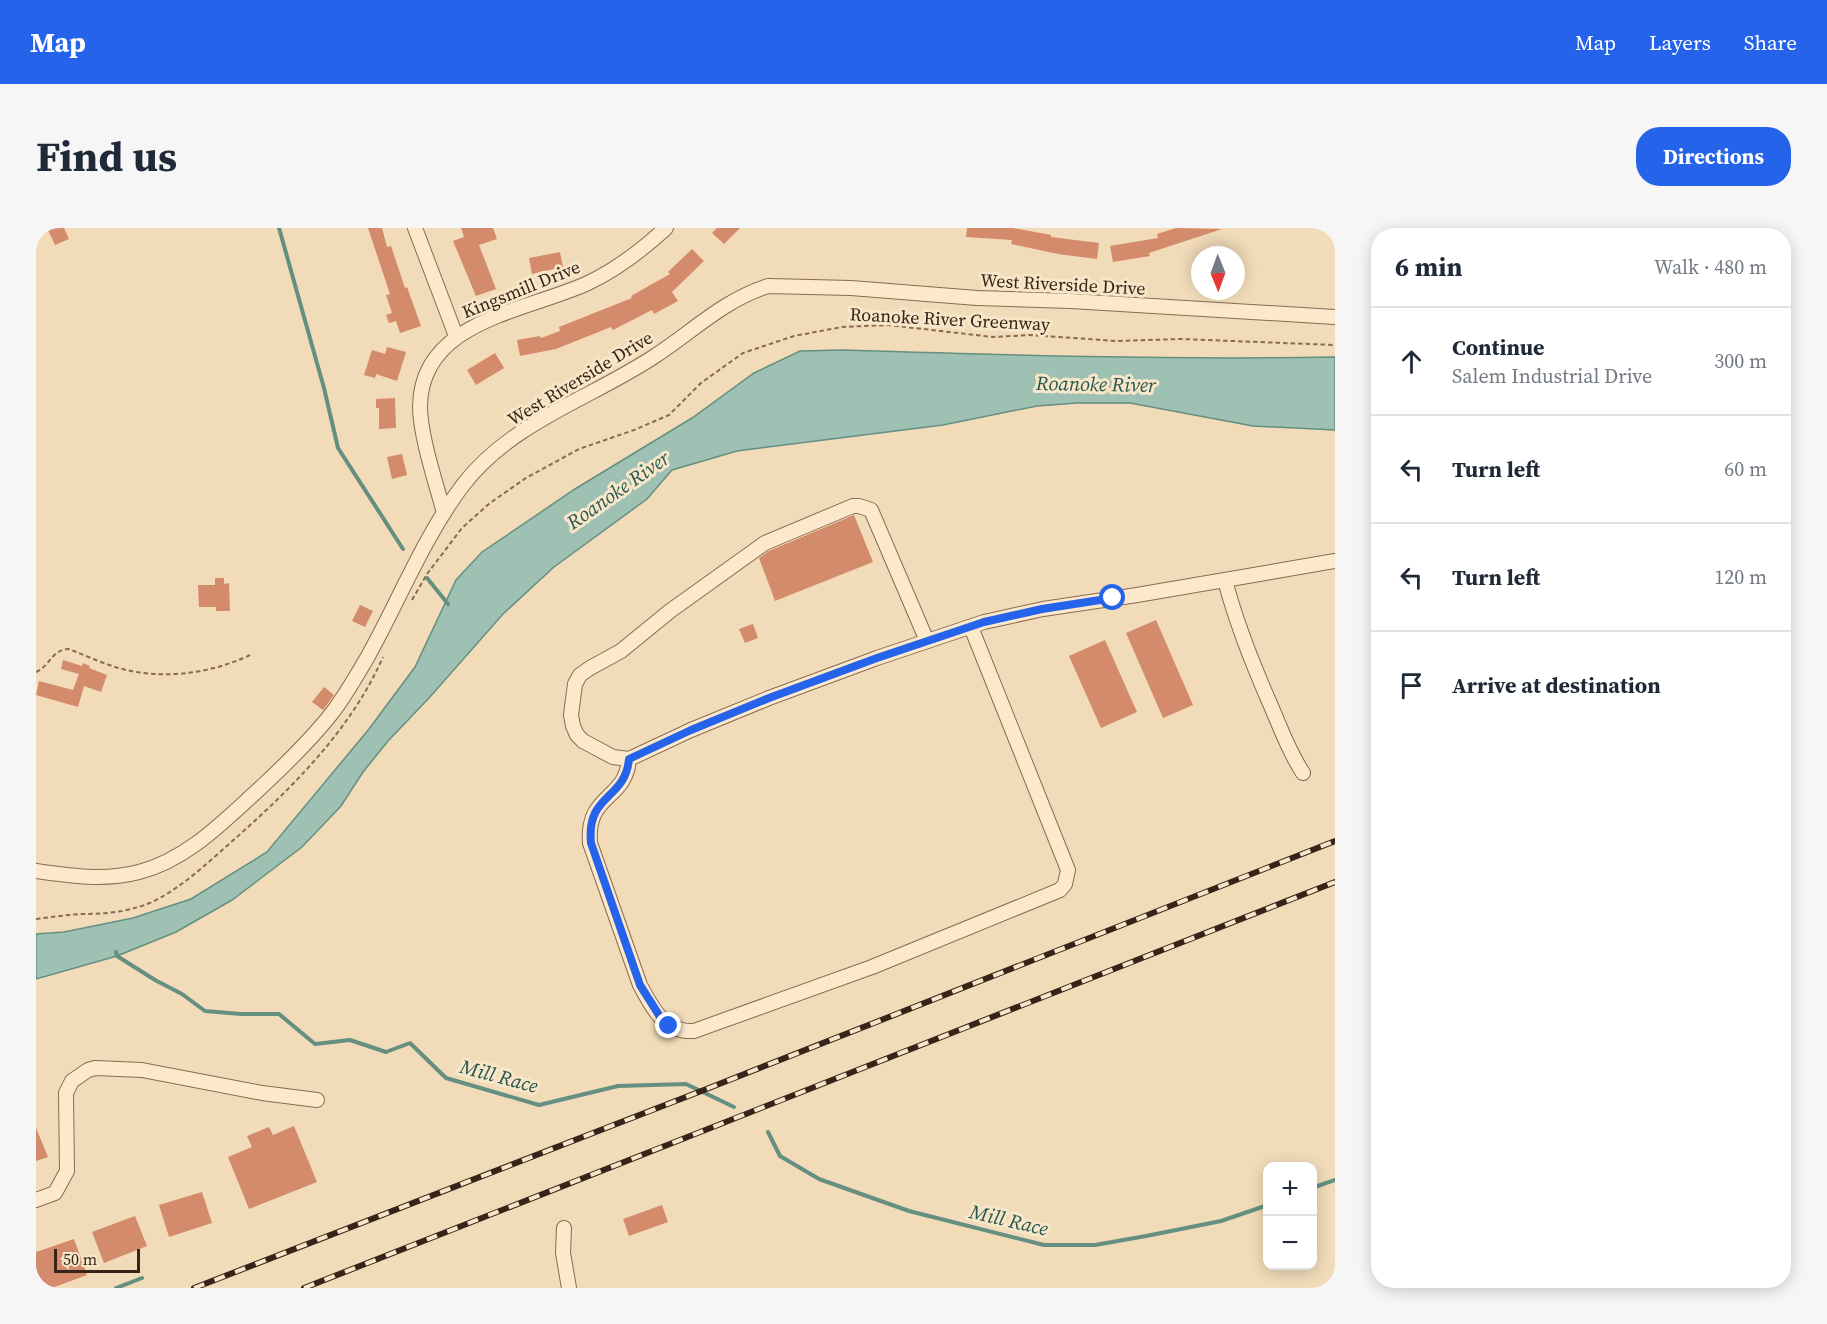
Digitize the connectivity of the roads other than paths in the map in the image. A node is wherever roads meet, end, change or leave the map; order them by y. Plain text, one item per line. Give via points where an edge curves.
1 (416, 228) edge
2 (666, 228) edge
3 (1335, 317) edge
4 (456, 336) junction
5 (444, 513) junction
6 (1335, 561) edge
7 (1226, 579) junction
8 (971, 627) junction
9 (927, 641) junction
10 (629, 759) junction
11 (1303, 773) dead end
12 (36, 871) edge
13 (317, 1100) dead end
14 (36, 1200) edge
15 (564, 1228) dead end
16 (569, 1288) edge

1 - 4 street
2 - 4 street, Kingsmill Drive via 615,269
3 - 5 street, West Riverside Drive via 768,286 716,311 656,356 510,440 471,476
4 - 5 street, Kingsmill Drive via 433,361 420,405
5 - 12 street, West Riverside Drive via 368,656 332,713 230,816 178,856 142,872 104,877
6 - 7 street
7 - 8 street via 1042,609
7 - 11 street via 1232,608 1259,678
8 - 9 street
8 - 10 street via 1050,819 1068,877 1060,890 872,967 694,1031 669,1026 640,985 591,843 595,810 622,782
9 - 10 street via 769,698
9 - 10 street via 871,510 853,506 765,543 621,651 580,675 571,715 577,735 613,757
13 - 14 street via 142,1070 88,1070 72,1081 66,1094 67,1171 55,1193
15 - 16 street via 563,1253

